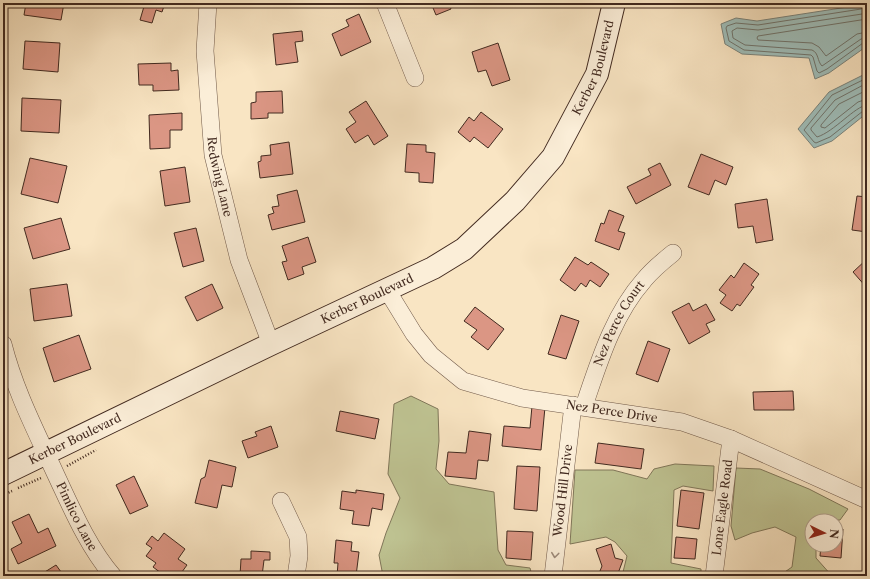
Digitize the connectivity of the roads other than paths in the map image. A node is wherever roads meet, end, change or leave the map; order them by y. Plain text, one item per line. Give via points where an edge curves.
1 (208, 3) edge
2 (385, 3) edge
3 (614, 3) edge
4 (415, 78) dead end
5 (673, 252) dead end
6 (388, 290) junction
7 (3, 344) edge
8 (271, 344) junction
9 (578, 405) junction
10 (731, 439) junction
11 (46, 453) junction
12 (3, 474) edge
13 (281, 500) dead end
14 (867, 500) edge
15 (113, 576) edge
16 (296, 576) edge
17 (553, 576) edge
18 (714, 576) edge

1 - 8 street, Redwing Lane via 205,51 213,155 239,260
2 - 4 street
3 - 6 street, Kerber Boulevard via 597,74 553,157 515,201 464,249 433,268
5 - 9 street, Nez Perce Court via 644,280 624,306
6 - 8 street, Kerber Boulevard
6 - 9 street, Nez Perce Drive via 414,334 431,356 463,381 522,398
7 - 11 street, Pimlico Lane via 14,382
8 - 11 street, Kerber Boulevard
9 - 10 street, Nez Perce Drive via 682,422
9 -> 17 street, Wood Hill Drive
10 - 14 street, Nez Perce Drive
10 - 18 street, Lone Eagle Road
11 - 12 street, Kerber Boulevard
11 - 15 street, Pimlico Lane via 101,563
13 - 16 street via 298,538

